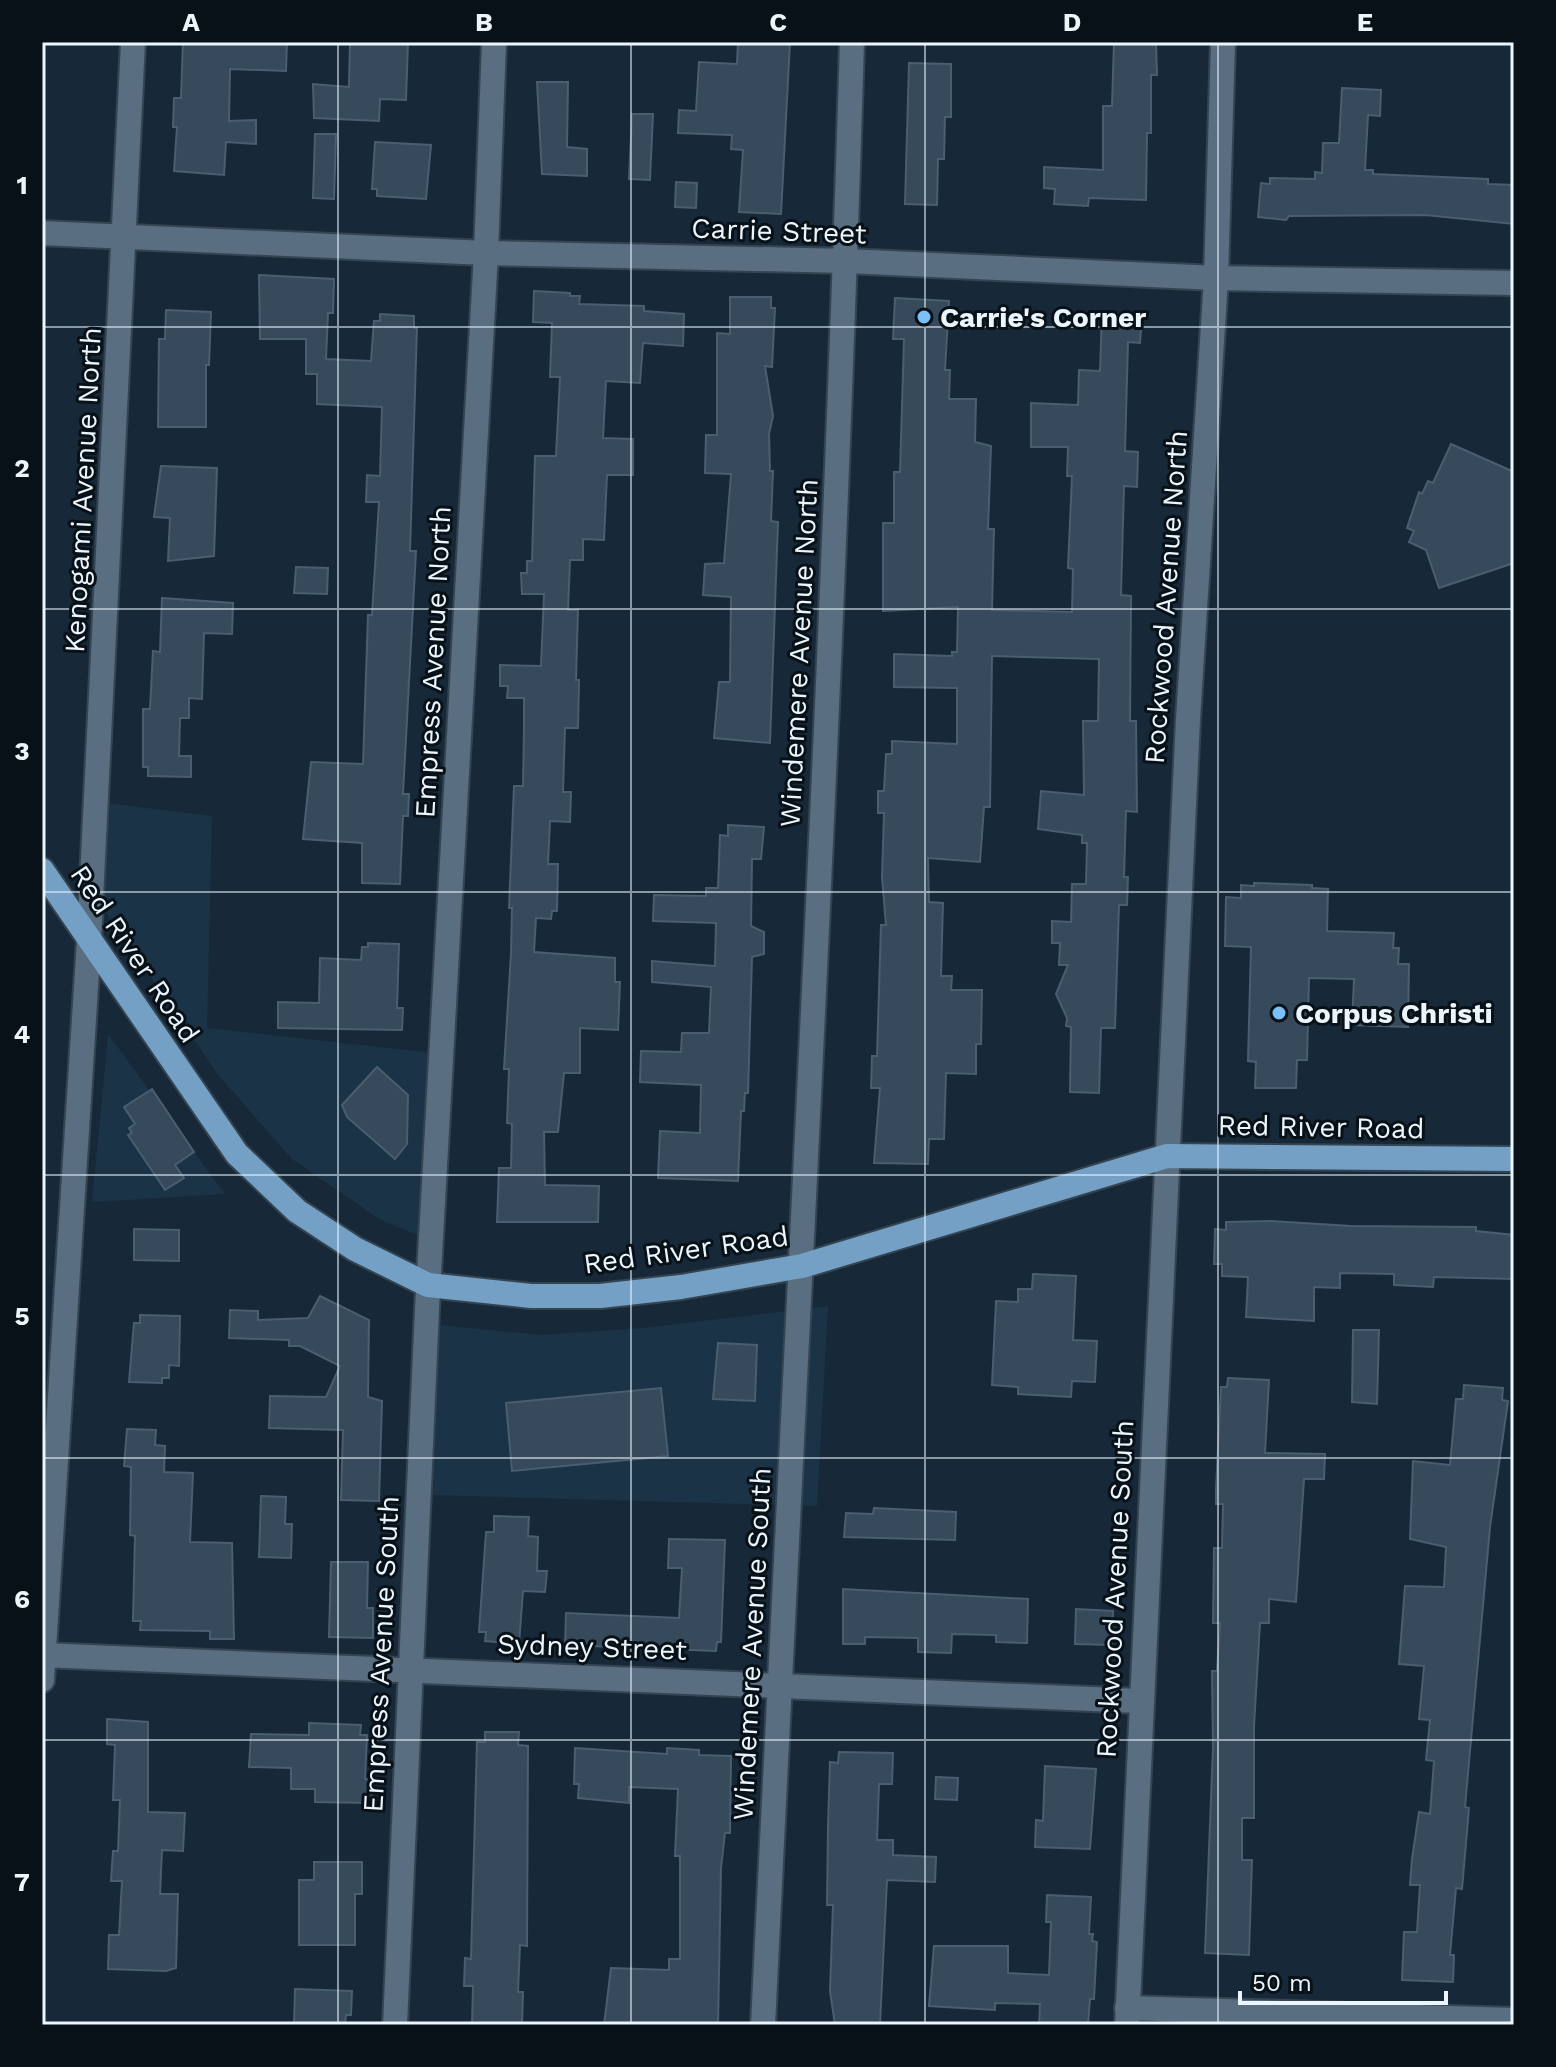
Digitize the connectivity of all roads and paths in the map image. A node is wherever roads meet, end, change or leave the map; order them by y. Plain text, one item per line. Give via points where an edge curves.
1 (133, 42) edge
2 (494, 42) edge
3 (852, 42) edge
4 (1223, 42) edge
5 (42, 233) edge
6 (126, 236) junction
7 (486, 253) junction
8 (847, 261) junction
9 (1216, 278) junction
10 (1514, 283) edge
11 (42, 870) edge
12 (89, 940) junction
13 (1167, 1156) junction
14 (1514, 1159) edge
15 (802, 1266) junction
16 (428, 1285) junction
17 (42, 1655) edge
18 (410, 1670) junction
19 (42, 1680) edge
20 (780, 1685) junction
21 (1139, 1701) junction
22 (1514, 2006) edge
23 (1127, 2016) edge
24 (1513, 2022) edge
25 (395, 2025) edge
26 (763, 2025) edge

1 - 6 street, Kenogami Avenue North
2 - 7 street, Empress Avenue North
3 - 8 street, Windemere Avenue North
4 - 9 street, Rockwood Avenue North
5 - 6 street, Carrie Street
6 - 7 street, Carrie Street
6 - 12 street, Kenogami Avenue North
7 - 8 street, Carrie Street
7 - 16 street, Empress Avenue North
8 - 9 street, Carrie Street
8 - 15 street, Windemere Avenue North
9 - 10 street, Carrie Street
9 - 13 street, Rockwood Avenue North
11 - 12 main road, Red River Road
12 - 16 main road, Red River Road via 237,1154 297,1211 355,1249
12 - 17 street, Kenogami Avenue North
13 - 14 main road, Red River Road
13 - 15 main road, Red River Road
13 - 21 street, Rockwood Avenue South
15 - 16 main road, Red River Road via 600,1296 531,1296
15 - 20 street, Windemere Avenue South
16 - 18 street, Empress Avenue South
17 - 18 street, Sydney Street
17 - 19 street, Kenogami Avenue North
18 - 20 street, Sydney Street
18 - 25 street, Empress Avenue South
20 - 21 street, Sydney Street
20 - 26 street, Windemere Avenue South
21 - 23 street, Rockwood Avenue South
22 - 24 street
23 - 24 street

